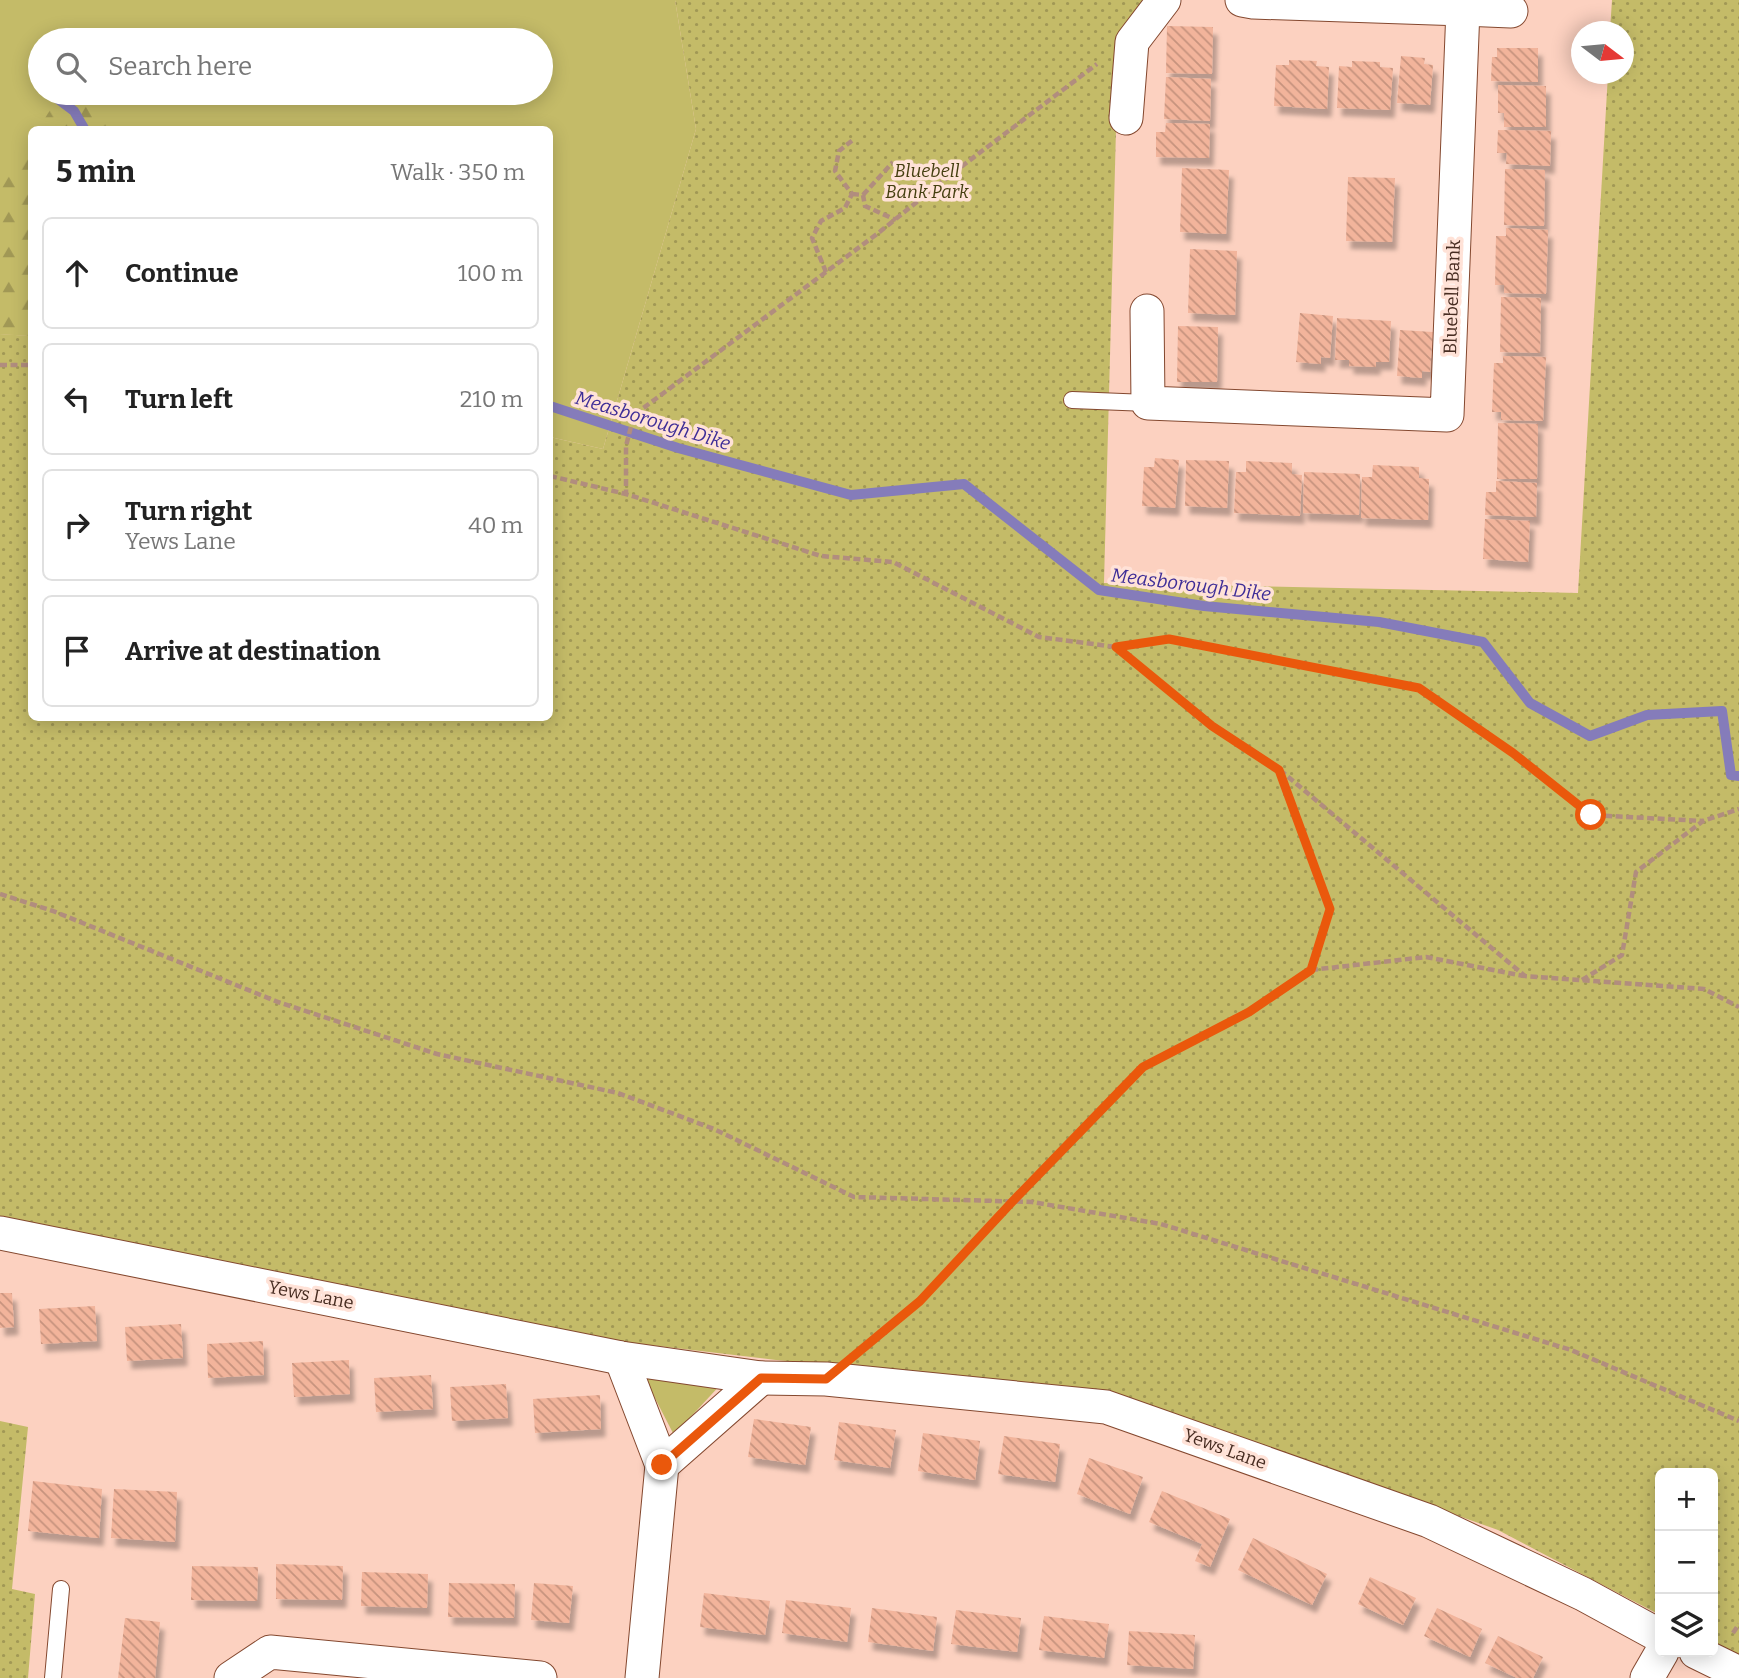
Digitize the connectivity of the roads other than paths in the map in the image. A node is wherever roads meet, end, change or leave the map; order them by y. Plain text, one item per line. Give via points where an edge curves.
1 (1164, 0) edge
2 (1242, 0) edge
3 (1463, 9) junction
4 (1511, 11) dead end
5 (1126, 118) dead end
6 (1147, 311) dead end
7 (1072, 400) dead end
8 (1148, 403) junction
9 (0, 1233) edge
10 (621, 1358) junction
11 (761, 1378) junction
12 (662, 1465) junction
13 (61, 1589) dead end
14 (1655, 1633) edge
15 (1659, 1657) edge
16 (1706, 1657) edge
17 (1739, 1673) edge
18 (53, 1678) edge
19 (231, 1678) edge
20 (540, 1678) edge
21 (642, 1678) edge
22 (1647, 1678) edge

1 - 5 street via 1132,42
2 - 3 street
3 - 4 street
3 - 8 street, Bluebell Bank via 1447,415
6 - 8 street
7 - 8 lane
9 - 10 street, Yews Lane
10 - 11 street, Yews Lane
10 - 12 street
11 - 12 street
11 - 14 street, Yews Lane via 826,1379 1106,1406 1429,1521
12 - 21 street
13 - 18 lane
15 - 22 street
16 - 17 street
19 - 20 street via 270,1652

